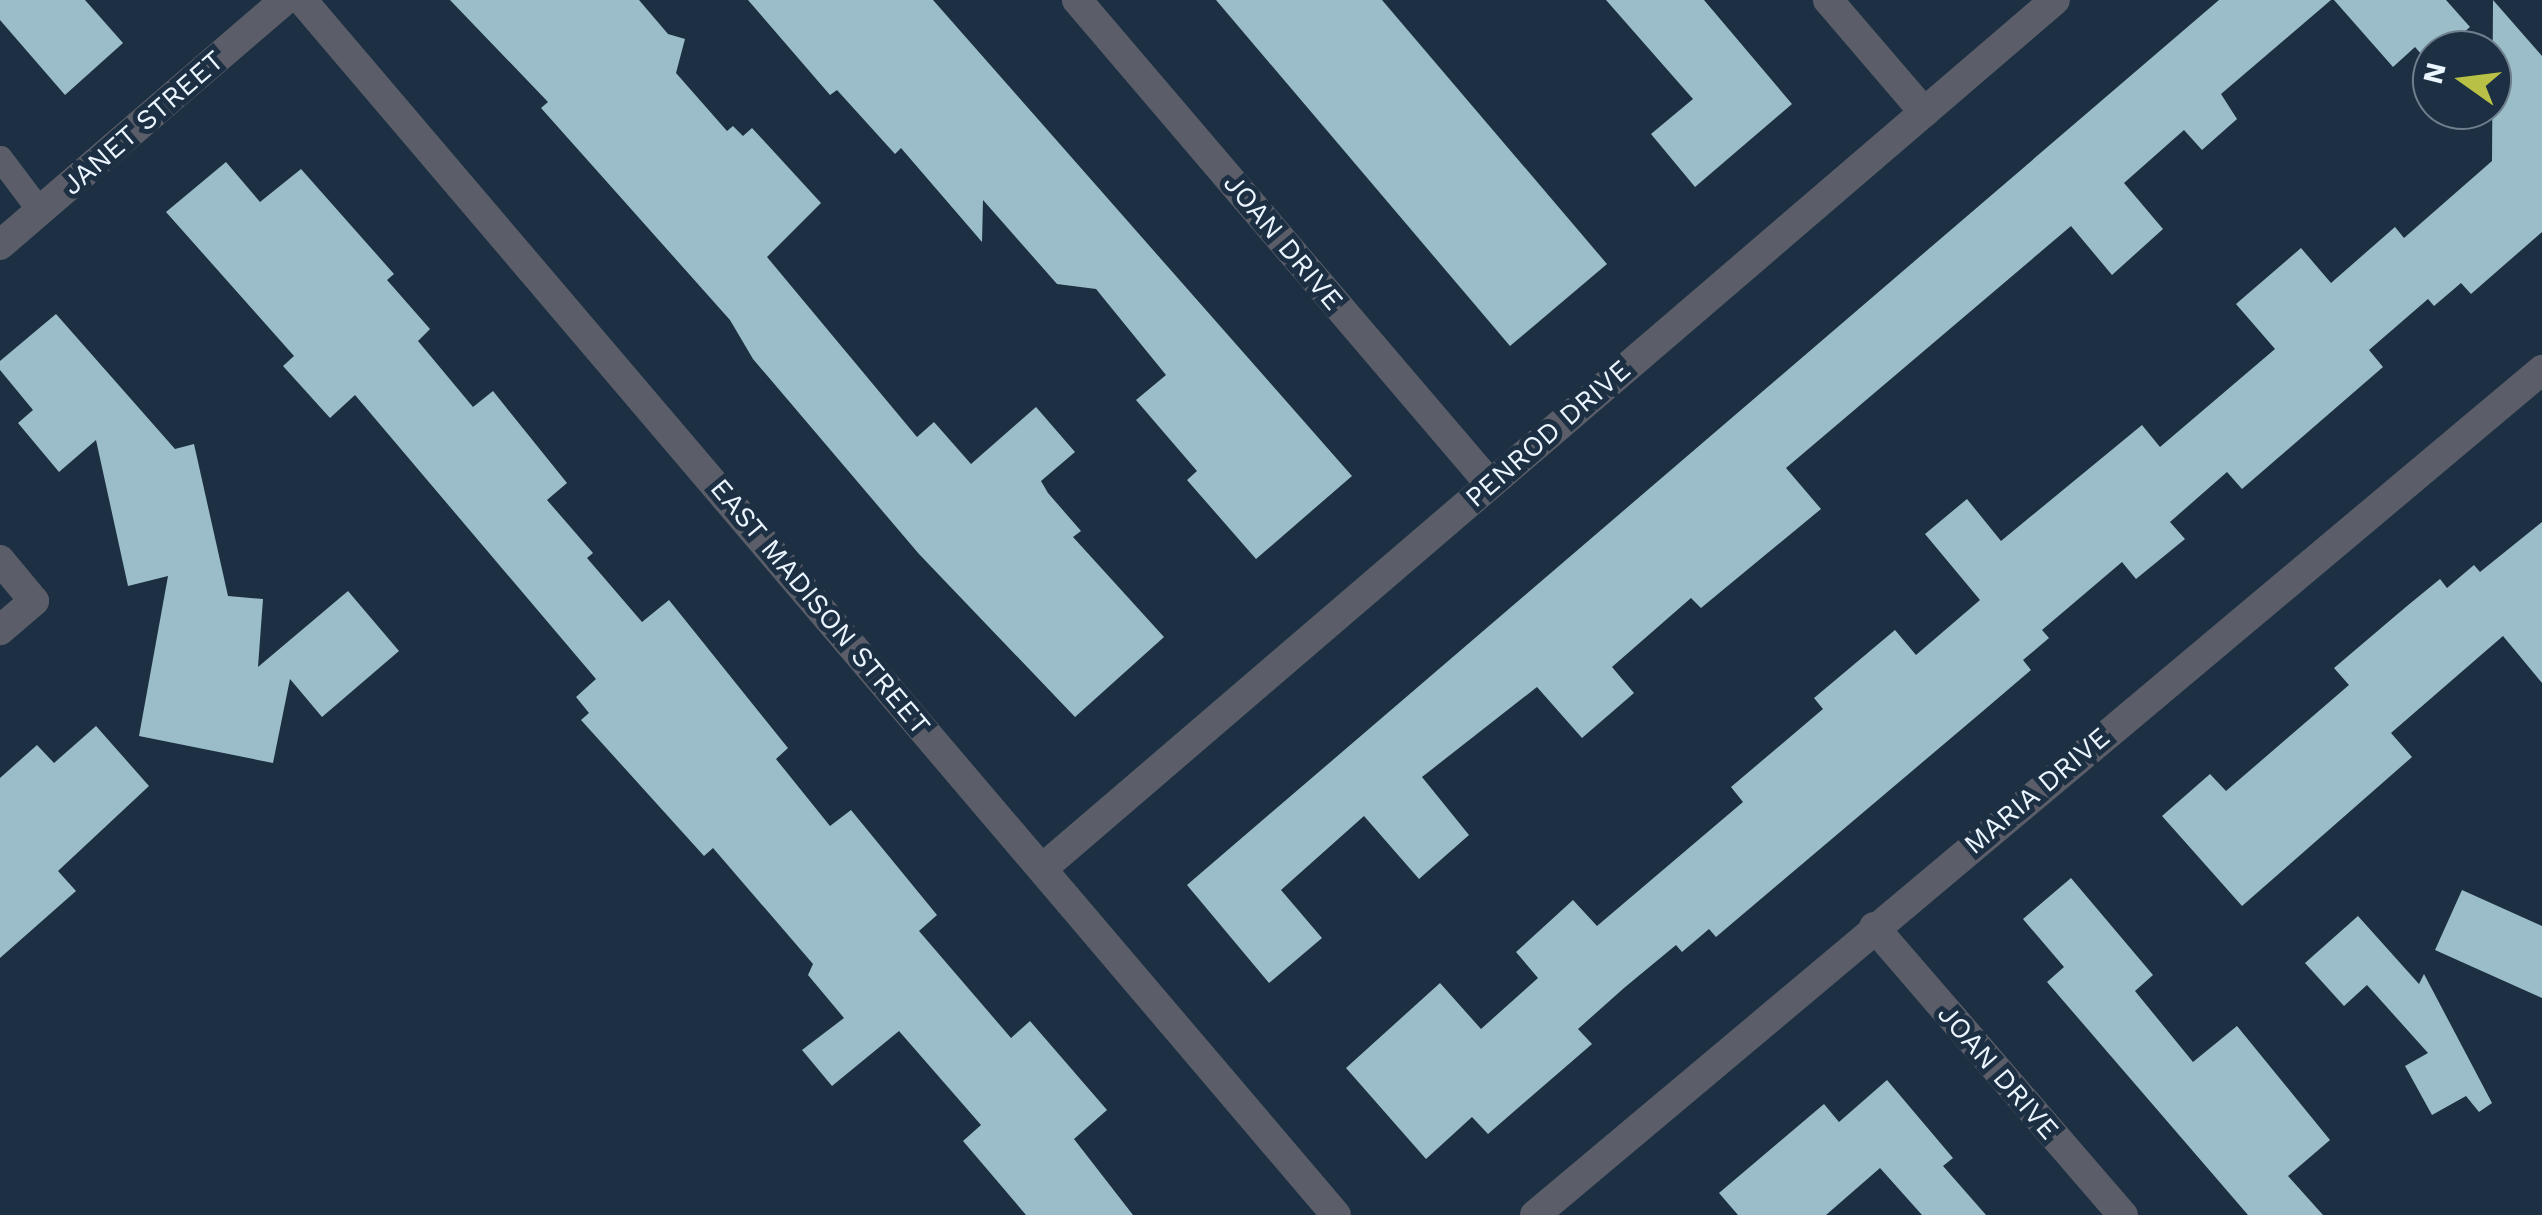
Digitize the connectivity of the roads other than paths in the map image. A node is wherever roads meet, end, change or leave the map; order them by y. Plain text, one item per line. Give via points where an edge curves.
1 (285, 0) edge
2 (302, 0) edge
3 (1077, 0) edge
4 (1828, 0) edge
5 (2055, 0) edge
6 (1924, 112) junction
7 (0, 158) edge
8 (40, 211) junction
9 (0, 246) edge
10 (2542, 370) edge
11 (1490, 484) junction
12 (0, 560) edge
13 (0, 630) edge
14 (1042, 868) junction
15 (1874, 927) junction
16 (1336, 1215) edge
17 (1535, 1215) edge
18 (2123, 1215) edge

1 - 8 street, JANET STREET
2 - 14 street, EAST MADISON STREET
3 - 11 street, JOAN DRIVE
4 - 6 street
5 - 6 street, PENROD DRIVE
6 - 11 street, PENROD DRIVE
7 - 8 lane
8 - 9 street, JANET STREET
10 - 15 street, MARIA DRIVE
11 - 14 street, PENROD DRIVE
12 - 13 street via 34,601
14 - 16 street, EAST MADISON STREET
15 - 17 street, MARIA DRIVE
15 - 18 street, JOAN DRIVE

